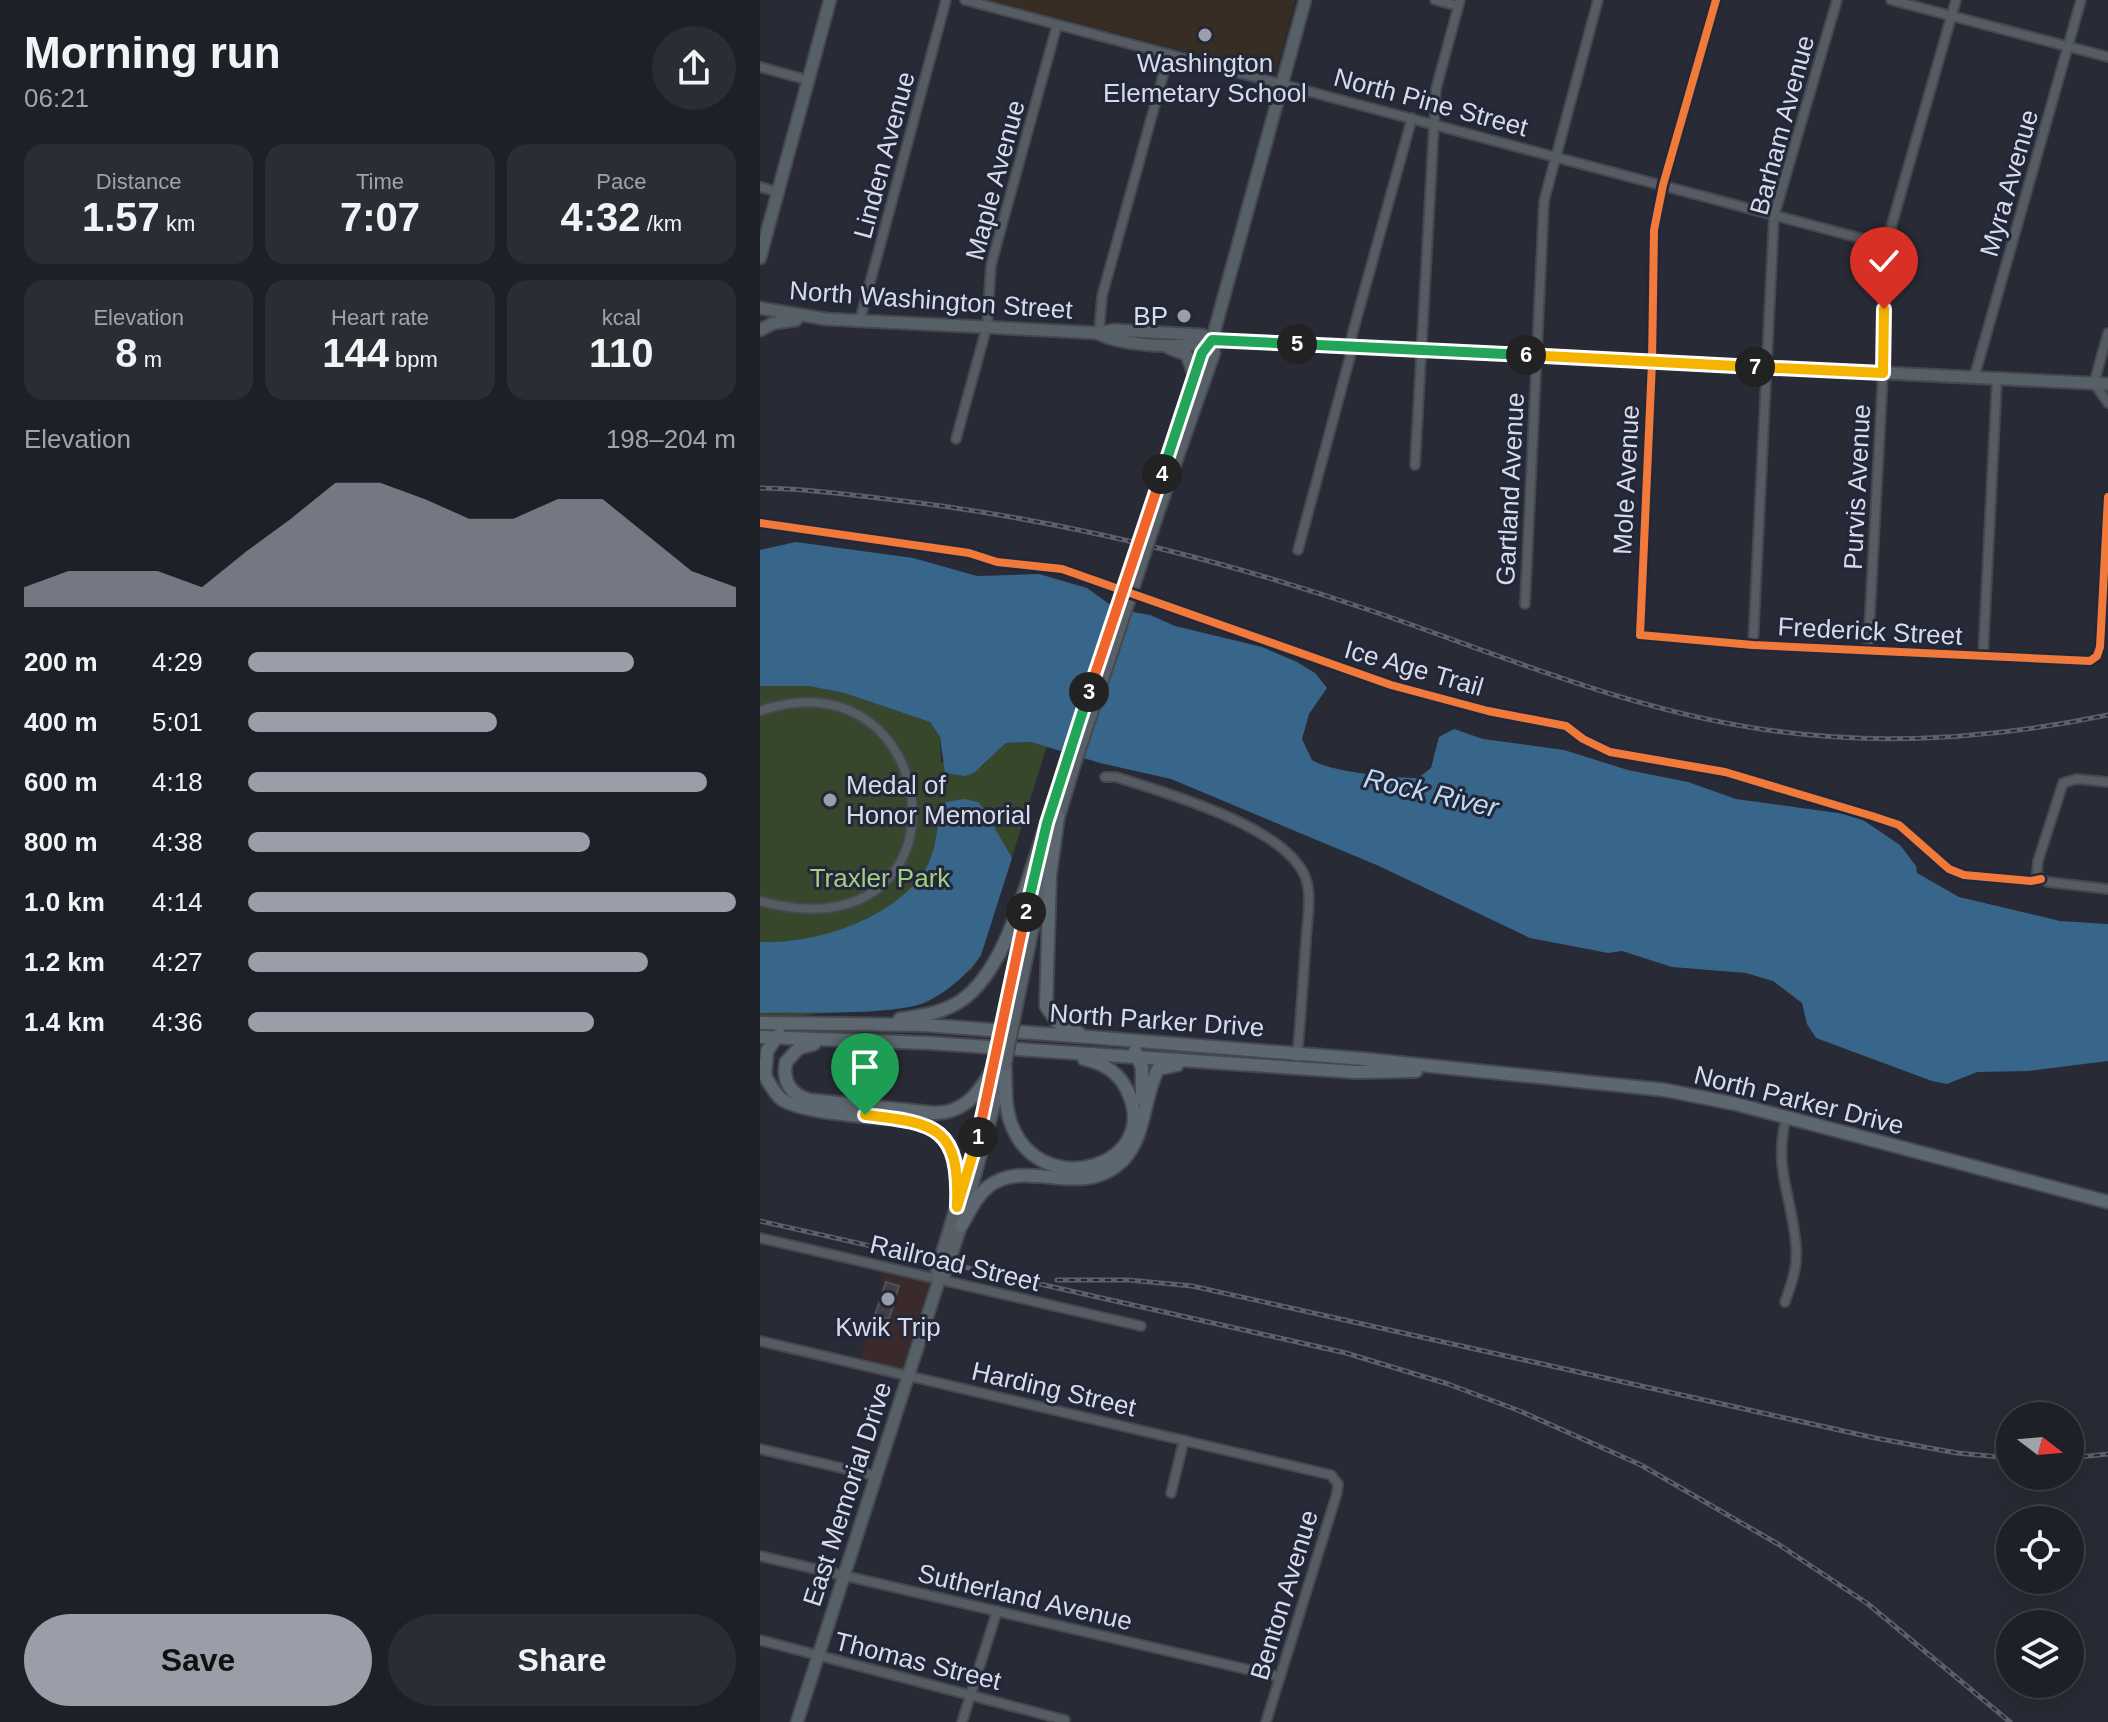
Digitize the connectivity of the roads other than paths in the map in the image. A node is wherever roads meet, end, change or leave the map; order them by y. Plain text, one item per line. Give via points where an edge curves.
1 (830, 0) edge
2 (946, 0) edge
3 (965, 0) edge
4 (1305, 0) edge
5 (1435, 0) edge
6 (1598, 0) edge
7 (1716, 0) edge
8 (1837, 0) edge
9 (1891, 0) edge
10 (1956, 0) edge
11 (2081, 0) edge
12 (1459, 3) edge
13 (1951, 16) junction
14 (1057, 25) junction
15 (2068, 46) junction
16 (1169, 54) junction
17 (2108, 57) edge
18 (760, 67) edge
19 (808, 80) junction
20 (1282, 83) junction
21 (1412, 118) junction
22 (1433, 124) junction
23 (1557, 157) junction
24 (1663, 185) junction
25 (760, 187) edge
26 (778, 192) junction
27 (1774, 216) junction
28 (1886, 245) junction
29 (760, 258) edge
30 (760, 308) edge
31 (812, 317) junction
32 (860, 320) junction
33 (987, 326) junction
34 (760, 330) edge
35 (1099, 333) junction
36 (2108, 333) edge
37 (1212, 340) junction
38 (1145, 343) junction
39 (1351, 346) junction
40 (1421, 350) junction
41 (1536, 355) junction
42 (1652, 362) junction
43 (1767, 367) junction
44 (1883, 373) junction
45 (1193, 378) junction
46 (1974, 378) junction
47 (1997, 379) junction
48 (2094, 383) junction
49 (2108, 384) edge
50 (2108, 403) edge
51 (956, 439) dead end
52 (1415, 465) dead end
53 (2108, 497) edge
54 (1155, 508) junction
55 (1298, 550) dead end
56 (1525, 604) dead end
57 (1640, 635) joint
58 (1753, 645) junction
59 (1868, 650) junction
60 (1983, 656) junction
61 (760, 711) edge
62 (1105, 777) dead end
63 (2108, 782) edge
64 (1053, 820) junction
65 (2108, 889) edge
66 (760, 901) edge
67 (760, 1023) edge
68 (812, 1023) junction
69 (869, 1024) junction
70 (760, 1037) edge
71 (1089, 1037) junction
72 (775, 1038) junction
73 (1123, 1040) junction
74 (855, 1042) junction
75 (1041, 1051) junction
76 (1298, 1053) junction
77 (1139, 1057) junction
78 (1213, 1062) junction
79 (1000, 1064) junction
80 (1296, 1069) junction
81 (1454, 1069) junction
82 (762, 1071) edge
83 (1786, 1118) junction
84 (1141, 1122) junction
85 (2108, 1204) edge
86 (957, 1207) junction
87 (961, 1226) junction
88 (760, 1238) edge
89 (939, 1280) junction
90 (1785, 1302) dead end
91 (1141, 1326) dead end
92 (760, 1341) edge
93 (909, 1375) junction
94 (1184, 1440) junction
95 (760, 1449) edge
96 (876, 1476) junction
97 (1337, 1481) joint
98 (1171, 1493) dead end
99 (760, 1556) edge
100 (844, 1576) junction
101 (997, 1611) junction
102 (760, 1640) edge
103 (819, 1656) junction
104 (1280, 1677) junction
105 (971, 1695) junction
106 (1065, 1720) dead end
107 (797, 1722) edge
108 (962, 1722) edge
109 (1266, 1722) edge

1 - 19 main road
2 - 32 street, Linden Avenue
3 - 14 street, North Pine Street
4 - 20 main road
5 - 12 street
6 - 23 street, Gartland Avenue
7 - 24 street, Mole Avenue
8 - 27 street, Barham Avenue
9 - 13 street
10 - 13 street, Purvis Avenue
11 - 15 street, Myra Avenue
12 - 22 street via 1436,89
13 - 15 street
13 - 28 street, Purvis Avenue
14 - 16 street, North Pine Street
14 - 33 street, Maple Avenue via 991,265
15 - 17 street
15 - 46 street, Myra Avenue
16 - 20 street, North Pine Street
16 - 35 street via 1102,296
18 - 19 street
19 - 26 main road
20 - 21 street, North Pine Street
20 - 37 main road
21 - 22 street, North Pine Street
21 - 39 street
22 - 23 street, North Pine Street
22 - 40 street
23 - 24 street, North Pine Street
23 - 41 street, Gartland Avenue via 1544,207
24 - 27 street, North Pine Street
24 - 42 street, Mole Avenue via 1654,230
25 - 26 street
26 - 29 main road
27 - 28 street, North Pine Street
27 - 43 street, Barham Avenue
28 - 44 street, Purvis Avenue
30 - 31 main road, North Washington Street
31 - 32 main road, North Washington Street
31 - 34 main road
32 - 33 main road, North Washington Street
33 - 35 main road, North Washington Street
33 - 51 street, Maple Avenue
35 - 37 main road, North Washington Street via 1202,335
35 - 38 main road, North Washington Street
36 - 48 street
37 - 38 main road, North Washington Street via 1198,345
37 - 39 main road, North Washington Street
37 - 45 main road
37 - 54 main road via 1214,353
38 - 45 main road via 1187,355
39 - 40 main road, North Washington Street
39 - 55 street
40 - 41 main road, North Washington Street
40 - 52 street
41 - 42 main road, North Washington Street
41 - 56 street, Gartland Avenue
42 - 43 main road, North Washington Street
42 - 57 street, Mole Avenue
43 - 44 main road, North Washington Street
43 - 58 street, Barham Avenue
44 - 46 main road, North Washington Street
44 - 59 street, Purvis Avenue
45 - 54 main road
46 - 47 main road, North Washington Street
47 - 48 main road, North Washington Street
47 - 60 street
48 - 49 main road, North Washington Street
48 - 50 street
53 - 60 street, Frederick Street via 2097,656 2090,661
54 - 64 main road, bridge
57 - 58 street, Frederick Street
58 - 59 street, Frederick Street
59 - 60 street, Frederick Street
61 - 66 street via 813,702 864,719 898,757 913,790 914,814 900,865 864,896 817,909
62 - 76 street via 1187,800 1242,824 1288,851 1298,864 1309,895
63 - 65 street via 2063,783 2038,861 2041,879
64 - 69 main road via 1004,947 979,985 957,1003 928,1015
64 - 71 main road via 1046,1006 1057,1022
64 - 79 main road, bridge
67 - 68 main road, North Parker Drive
68 - 69 main road, North Parker Drive
68 - 72 main road via 788,1028
69 - 71 main road, North Parker Drive
70 - 72 main road, North Parker Drive
71 - 73 main road, North Parker Drive
72 - 74 main road, North Parker Drive
72 - 82 main road
73 - 76 main road, North Parker Drive
73 - 77 main road
74 - 75 main road, North Parker Drive
74 - 79 main road via 799,1048 786,1062 788,1086 810,1100 941,1113 966,1104
75 - 77 main road, North Parker Drive
75 - 79 main road via 1102,1065 1124,1084 1133,1108 1131,1129 1122,1148 1106,1162 1066,1169 1029,1151 1008,1115
76 - 80 street
76 - 81 main road, North Parker Drive
77 - 78 main road, North Parker Drive
77 - 84 main road
78 - 80 main road, North Parker Drive
78 - 84 main road via 1158,1069
79 - 86 main road
79 - 87 main road
80 - 81 main road, North Parker Drive
81 - 83 main road, North Parker Drive via 1665,1090
82 - 86 main road via 778,1096 798,1106 932,1126 953,1151
83 - 85 main road, North Parker Drive
83 - 90 street via 1781,1169 1796,1265
84 - 87 main road via 1132,1149 1112,1170 1087,1179 1029,1176 999,1181 981,1194
86 - 89 main road via 937,1270
87 - 89 main road
88 - 89 street, Railroad Street
89 - 91 street, Railroad Street
89 - 93 main road, East Memorial Drive
92 - 93 street, Harding Street
93 - 94 street, Harding Street
93 - 96 main road, East Memorial Drive
94 - 97 street, Harding Street via 1325,1472
94 - 98 street
95 - 96 street
96 - 100 main road, East Memorial Drive
97 - 104 street, Benton Avenue
99 - 100 street, Sutherland Avenue
100 - 101 street, Sutherland Avenue
100 - 103 main road, East Memorial Drive
101 - 104 street, Sutherland Avenue
101 - 105 street
102 - 103 street, Thomas Street
103 - 105 street, Thomas Street
103 - 107 main road, East Memorial Drive
104 - 109 street, Benton Avenue
105 - 106 street, Thomas Street
105 - 108 street

